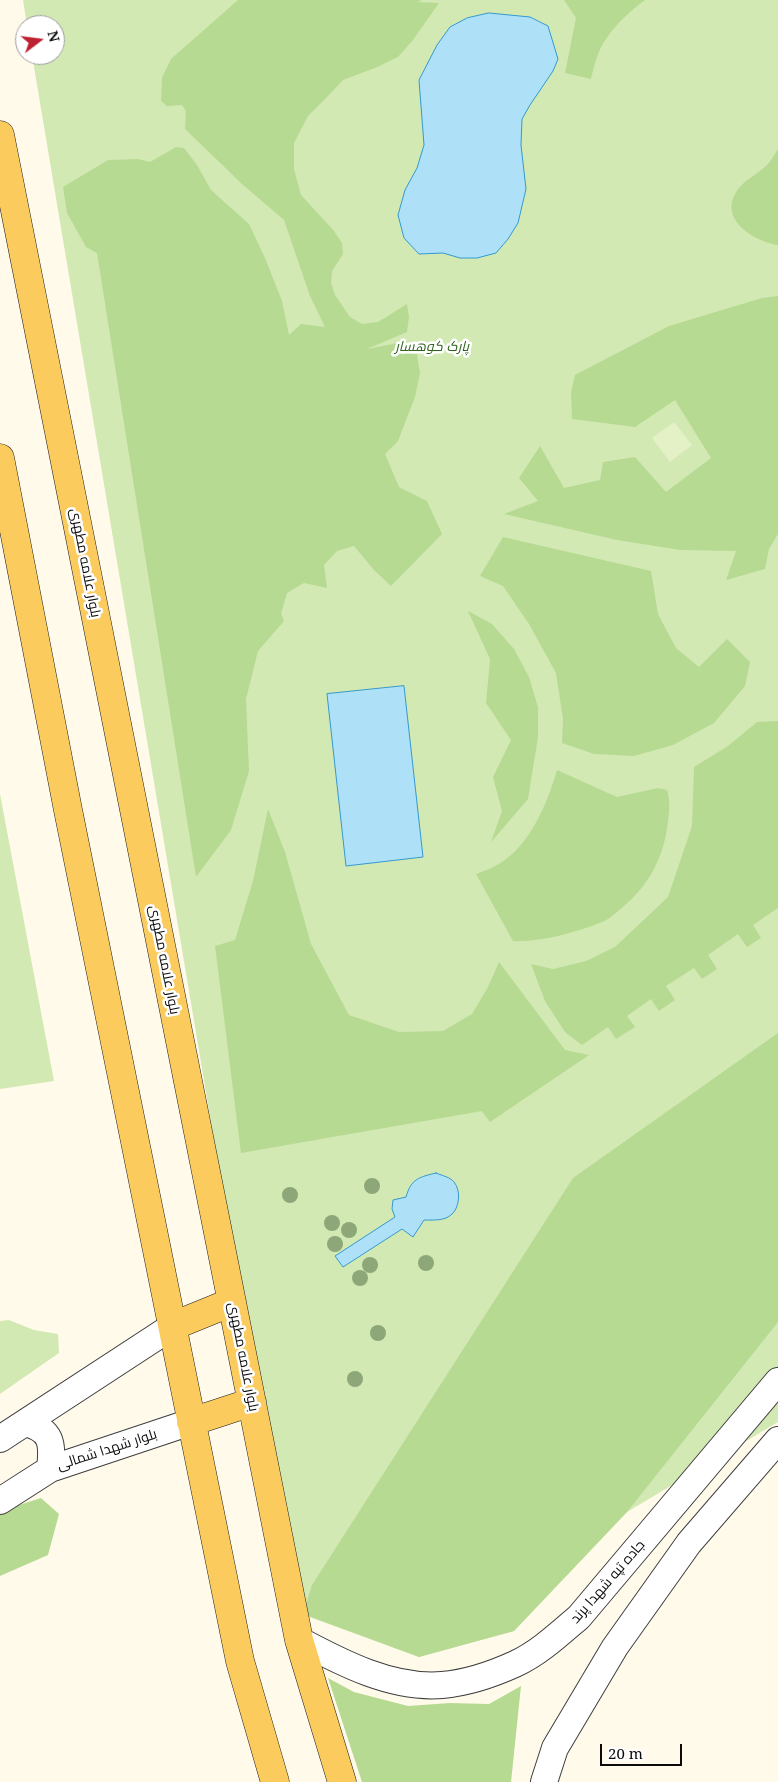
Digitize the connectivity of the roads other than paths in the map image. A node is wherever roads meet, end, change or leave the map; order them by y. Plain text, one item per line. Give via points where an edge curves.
1 (0, 135) edge
2 (0, 458) edge
3 (232, 1302) junction
4 (173, 1326) junction
5 (778, 1381) edge
6 (252, 1402) junction
7 (24, 1422) junction
8 (191, 1422) junction
9 (0, 1439) edge
10 (778, 1440) edge
11 (50, 1469) junction
12 (0, 1501) edge
13 (299, 1640) junction
14 (275, 1782) edge
15 (342, 1782) edge
16 (544, 1782) edge

1 - 3 main road, بلوار علامه مطهری
2 - 4 main road
3 - 4 main road
3 - 6 main road, بلوار علامه مطهری
4 - 7 street
4 - 8 main road
5 - 13 street, جاده تپه شهدا پرند via 579,1617 546,1645 516,1664 442,1685 409,1684 352,1666
6 - 8 main road
6 - 13 main road, بلوار علامه مطهری
7 - 9 street
7 - 11 street via 44,1431 50,1439
8 - 11 street, بلوار شهدا شمالی
8 - 14 main road via 240,1661
10 - 16 street via 689,1543 615,1647 555,1748
11 - 12 street, بلوار شهدا شمالی
13 - 15 main road, بلوار علامه مطهری

